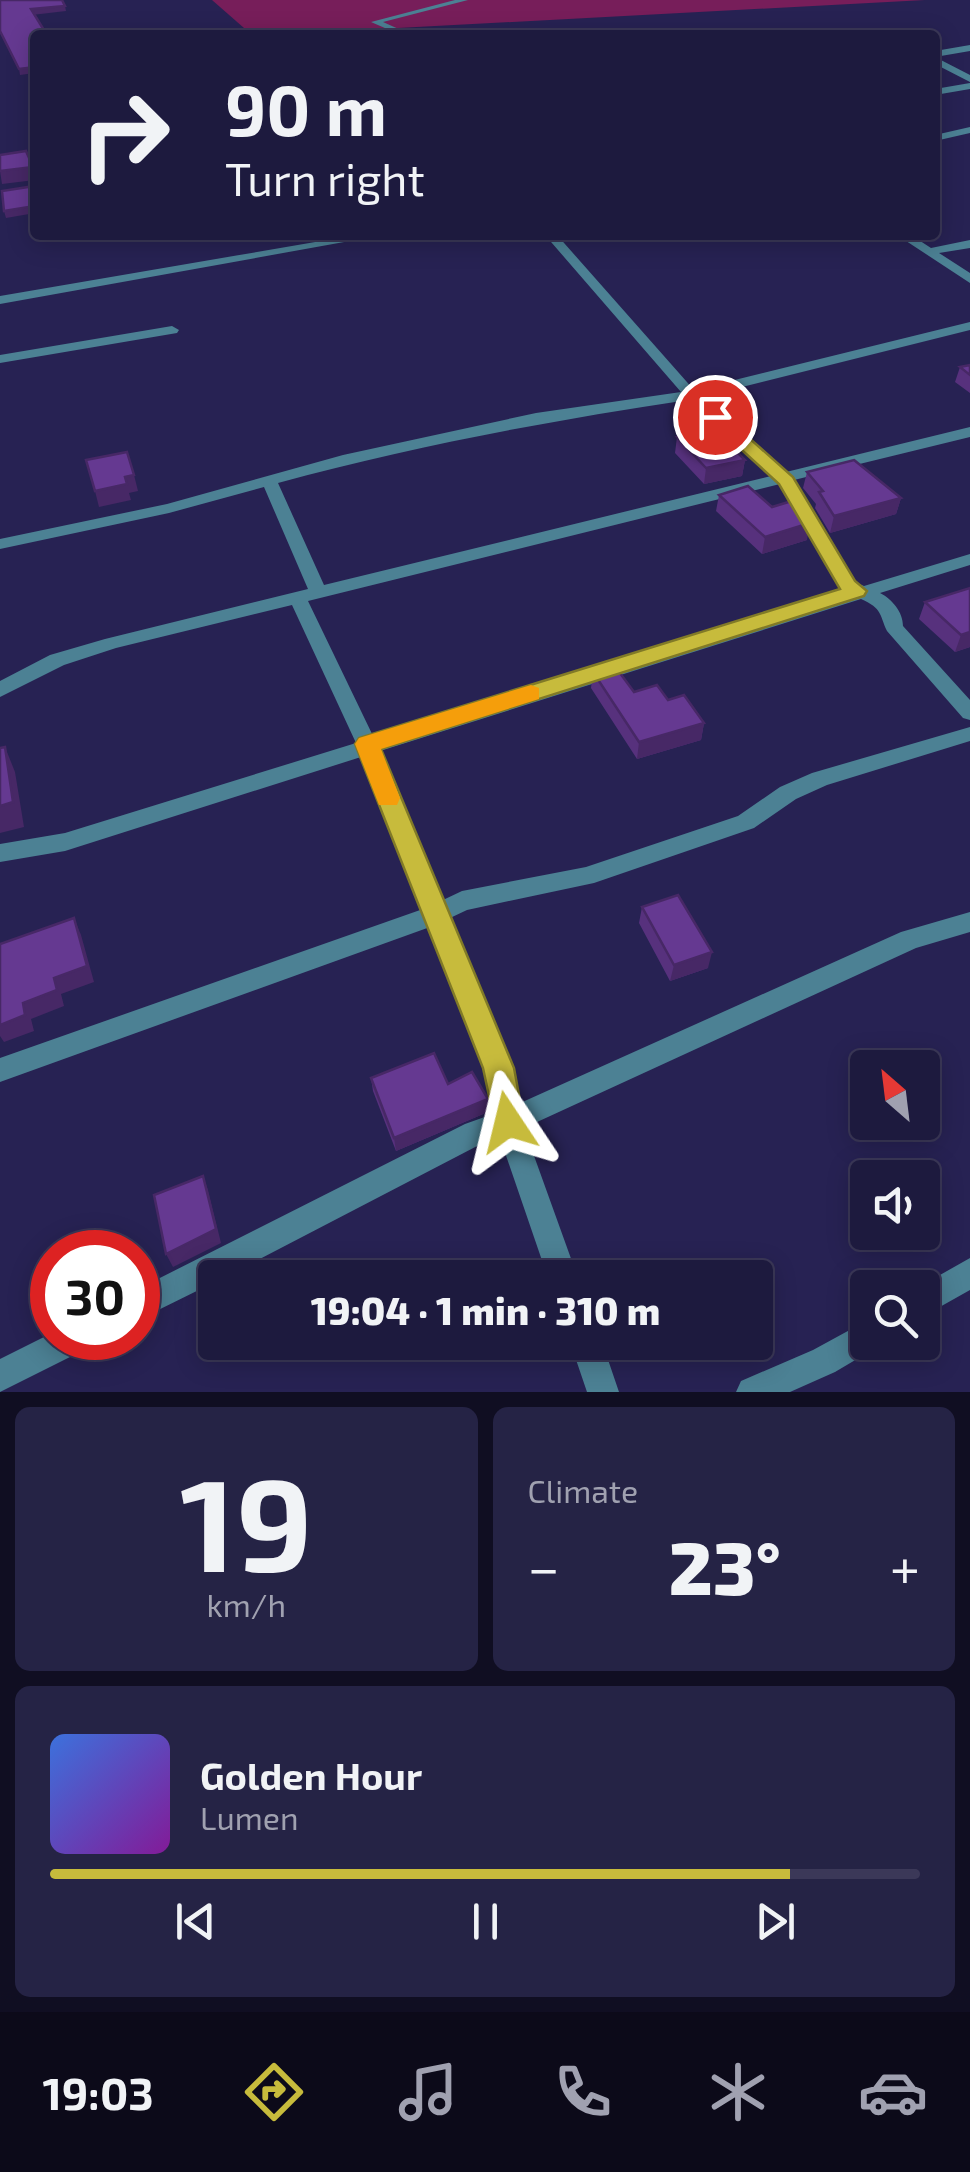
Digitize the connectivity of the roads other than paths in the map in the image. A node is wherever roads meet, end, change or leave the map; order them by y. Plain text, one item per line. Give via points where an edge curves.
1 (464, 0) edge
2 (395, 30) edge
3 (970, 48) edge
4 (940, 56) edge
5 (940, 61) edge
6 (970, 83) edge
7 (940, 91) edge
8 (970, 130) edge
9 (940, 135) edge
10 (348, 240) edge
11 (555, 240) edge
12 (910, 240) edge
13 (970, 244) edge
14 (928, 252) junction
15 (970, 279) edge
16 (0, 300) edge
17 (970, 326) edge
18 (172, 330) dead end
19 (0, 359) edge
20 (691, 395) junction
21 (970, 432) edge
22 (269, 481) junction
23 (786, 481) junction
24 (0, 544) edge
25 (970, 559) edge
26 (856, 591) junction
27 (308, 594) junction
28 (0, 690) edge
29 (970, 713) edge
30 (970, 734) edge
31 (367, 744) junction
32 (0, 853) edge
33 (434, 915) junction
34 (970, 922) edge
35 (0, 1070) edge
36 (508, 1122) junction
37 (557, 1260) edge
38 (970, 1273) edge
39 (940, 1291) edge
40 (160, 1295) edge
41 (850, 1346) edge
42 (31, 1360) edge
43 (592, 1360) edge
44 (0, 1376) edge
45 (603, 1392) edge
46 (752, 1392) edge

1 - 2 street via 374,22
3 - 4 street
5 - 6 street
6 - 7 street
8 - 9 street
10 - 16 street
11 - 20 street
12 - 14 street
13 - 14 street
14 - 15 street
17 - 20 street
18 - 19 street
20 - 22 street via 536,418
20 - 23 street
21 - 23 street
22 - 24 street
22 - 27 street
23 - 26 street
23 - 27 street
25 - 26 street
26 - 29 street via 881,600 894,627
26 - 31 street
27 - 28 street via 57,660
27 - 31 street
30 - 33 street via 820,780 746,822 586,876 462,900
31 - 32 street via 65,842
31 - 33 street
33 - 35 street
33 - 36 street via 498,1068
34 - 36 street via 910,938
36 - 37 street
36 - 40 street
38 - 39 street
41 - 46 street
42 - 44 street
43 - 45 street

